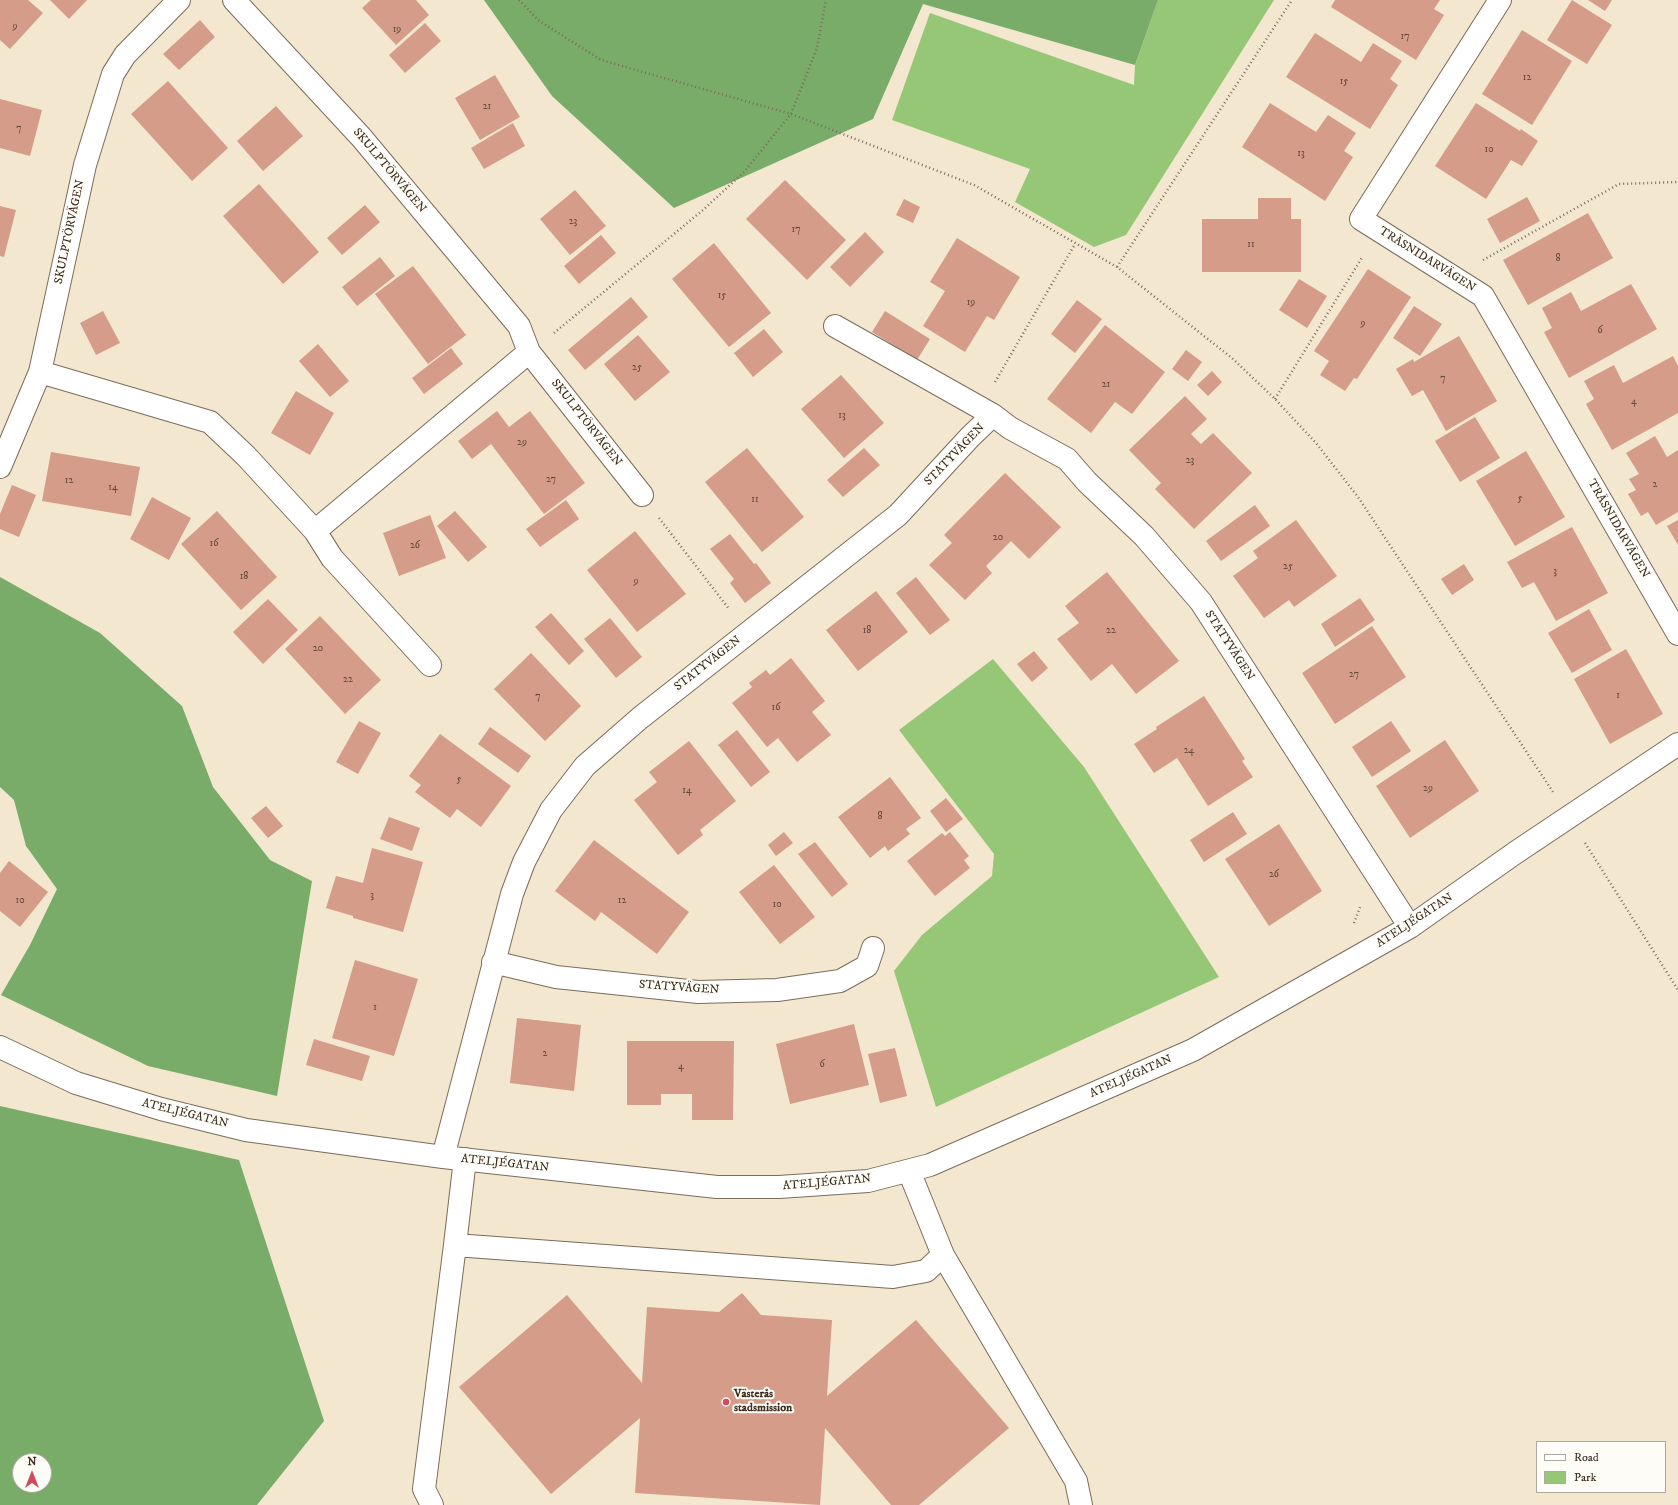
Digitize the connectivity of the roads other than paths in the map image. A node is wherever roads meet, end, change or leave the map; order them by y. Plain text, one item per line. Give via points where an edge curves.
1 (179, 0) edge
2 (234, 0) edge
3 (1500, 0) edge
4 (835, 326) dead end
5 (529, 352) junction
6 (40, 372) junction
7 (993, 416) junction
8 (0, 467) edge
9 (642, 495) road end
10 (315, 530) junction
11 (1678, 634) edge
12 (430, 665) dead end
13 (1678, 744) edge
14 (1410, 927) junction
15 (874, 948) dead end
16 (493, 962) junction
17 (0, 1047) edge
18 (443, 1157) junction
19 (465, 1159) junction
20 (909, 1171) junction
21 (454, 1245) junction
22 (943, 1255) junction
23 (432, 1505) edge
24 (1081, 1505) edge

1 - 6 street, SKULPTÖRVÄGEN via 125,55 113,74 85,165
2 - 5 street, SKULPTÖRVÄGEN via 361,137 519,326
3 - 11 street, TRÄSNIDARVÄGEN via 1361,219 1483,296
4 - 7 street, STATYVÄGEN
5 - 9 street, SKULPTÖRVÄGEN
5 - 10 street
6 - 8 street, SKULPTÖRVÄGEN
6 - 10 street via 210,422 246,456
7 - 14 street, STATYVÄGEN via 1067,459 1087,482 1144,536 1201,602
7 - 16 street, STATYVÄGEN via 970,437 898,515 640,718 584,766 551,810 524,862
10 - 12 street via 332,558
13 - 14 street, ATELJÉGATAN
14 - 20 street, ATELJÉGATAN via 1193,1050 930,1165
15 - 16 street, STATYVÄGEN via 867,966 840,981 777,990 698,992 556,977
16 - 18 street, STATYVÄGEN
17 - 18 street, ATELJÉGATAN via 76,1083 161,1109 246,1130
18 - 19 street, ATELJÉGATAN
19 - 20 street, ATELJÉGATAN via 717,1187 780,1188 868,1181
19 - 21 street
20 - 22 street
21 - 22 street via 893,1277 926,1271
21 - 23 street via 424,1489
22 - 24 street via 1076,1481

